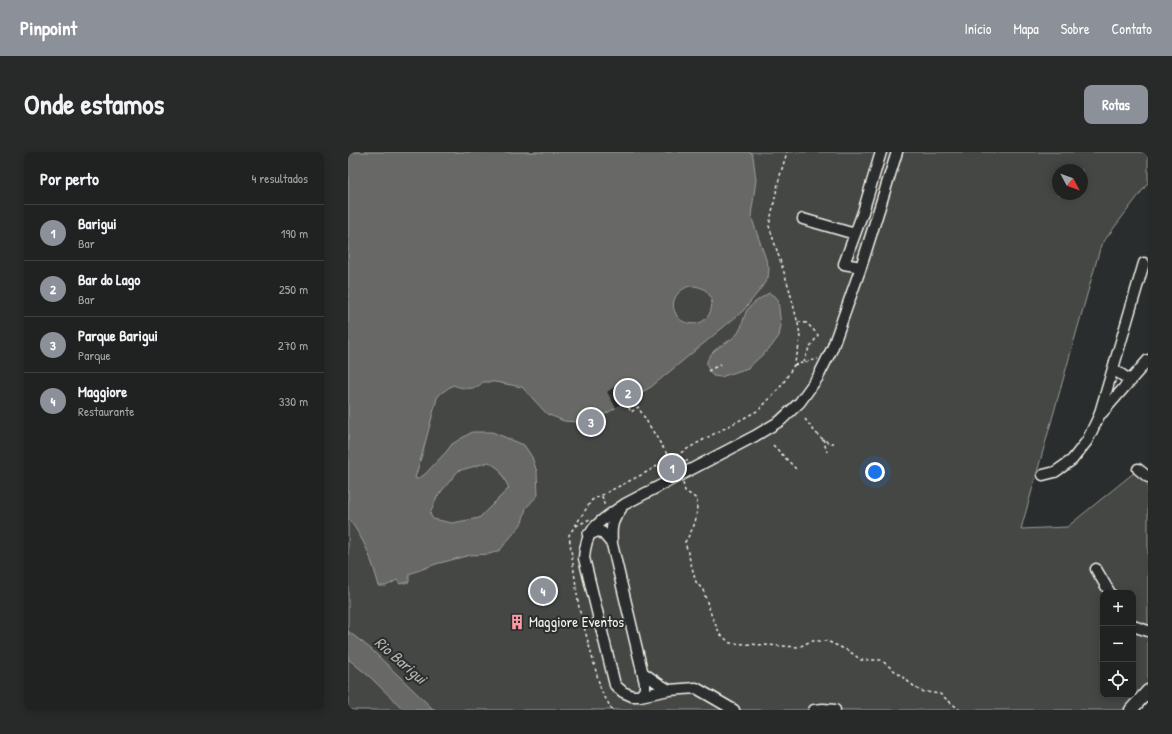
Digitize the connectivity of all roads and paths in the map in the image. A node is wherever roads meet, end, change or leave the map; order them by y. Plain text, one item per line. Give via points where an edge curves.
1 (787, 152) edge
2 (881, 152) edge
3 (897, 152) edge
4 (803, 219) dead end
5 (855, 234) junction
6 (850, 247) junction
7 (866, 251) junction
8 (1144, 263) dead end
9 (861, 267) junction
10 (797, 322) junction
11 (820, 358) dead end
12 (1148, 360) edge
13 (804, 362) junction
14 (721, 364) dead end
15 (794, 365) junction
16 (1113, 369) junction
17 (708, 371) dead end
18 (1131, 381) junction
19 (626, 402) dead end
20 (1099, 416) junction
21 (805, 419) dead end
22 (823, 439) junction
23 (835, 443) dead end
24 (773, 445) dead end
25 (826, 452) dead end
26 (670, 458) junction
27 (696, 468) junction
28 (796, 469) dead end
29 (1138, 469) dead end
30 (1044, 475) dead end
31 (679, 477) junction
32 (1148, 477) edge
33 (602, 495) junction
34 (625, 504) junction
35 (604, 510) dead end
36 (594, 518) dead end
37 (574, 527) junction
38 (588, 535) junction
39 (612, 544) junction
40 (1096, 569) dead end
41 (1108, 590) edge
42 (1136, 627) edge
43 (1148, 631) edge
44 (642, 672) junction
45 (669, 690) junction
46 (1146, 694) edge
47 (640, 696) junction
48 (612, 710) edge
49 (734, 710) edge
50 (814, 710) edge
51 (835, 710) edge
52 (960, 710) edge
53 (1131, 710) edge

1 - 10 path via 769,226
2 - 5 street
3 - 7 street
4 - 5 street
5 - 6 street
6 - 7 street
6 - 9 street via 844,264
7 - 9 street
8 - 16 street
9 - 27 street via 832,349 818,377 800,402 780,421
10 - 13 path via 807,323 818,335 808,348
10 - 15 path via 800,339
11 - 13 path
12 - 18 street
13 - 15 path
14 - 17 path
15 - 26 path via 782,385 759,410
16 - 18 street
16 - 20 street
18 - 20 street
19 - 26 path via 631,412 638,407
20 - 30 street via 1087,441 1072,460 1055,472
21 - 22 path
22 - 23 path
22 - 25 path
24 - 28 path
26 - 27 path via 686,460
26 - 33 path
27 - 31 street
29 - 32 street
31 - 34 street
31 - 52 path via 685,490 696,499 695,525 685,542 696,582 703,590 720,634 730,643 799,647 811,641 827,641 849,651 861,660 881,660 920,691 940,694
33 - 35 path
33 - 37 path via 592,500
34 - 38 street via 598,523
34 - 39 street via 615,517 611,528
36 - 37 path
37 - 48 path via 569,535 579,608 601,690
38 - 39 street via 602,532
38 - 47 street via 584,558 615,685 632,696
39 - 44 street
40 - 41 street
42 - 43 street
44 - 45 street
44 - 47 street via 645,690
45 - 47 street
45 - 49 street via 696,688
46 - 53 main road
50 - 51 street

